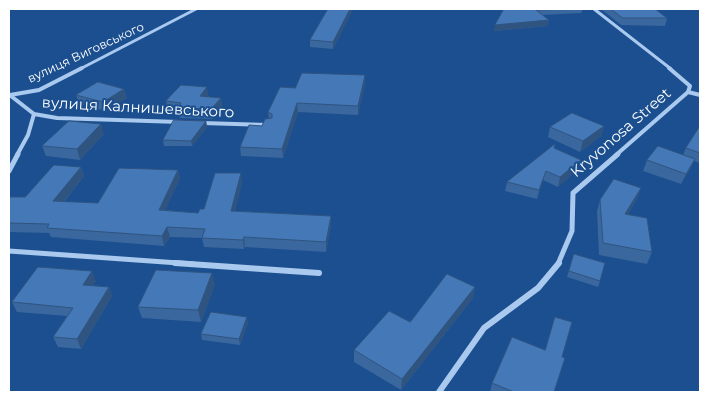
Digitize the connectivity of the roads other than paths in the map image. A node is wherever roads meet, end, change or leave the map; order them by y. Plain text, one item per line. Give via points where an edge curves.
1 (196, 9) edge
2 (594, 9) edge
3 (688, 92) junction
4 (10, 95) edge
5 (700, 96) edge
6 (34, 114) junction
7 (183, 122) edge
8 (193, 122) edge
9 (270, 125) edge
10 (9, 171) edge
11 (9, 251) edge
12 (319, 273) dead end
13 (439, 392) edge

1 - 4 street, вулиця Виговського via 39,90
2 - 3 street, Kryvonosa Street via 680,76 690,86
3 - 5 street
3 - 13 street, Kryvonosa Street via 573,193 572,231 558,264 538,288 484,328
4 - 6 street, вулиця Калнишевського
6 - 7 street, вулиця Калнишевського via 57,118
6 - 10 street via 28,135
8 - 9 street, вулиця Калнишевського
11 - 12 street

